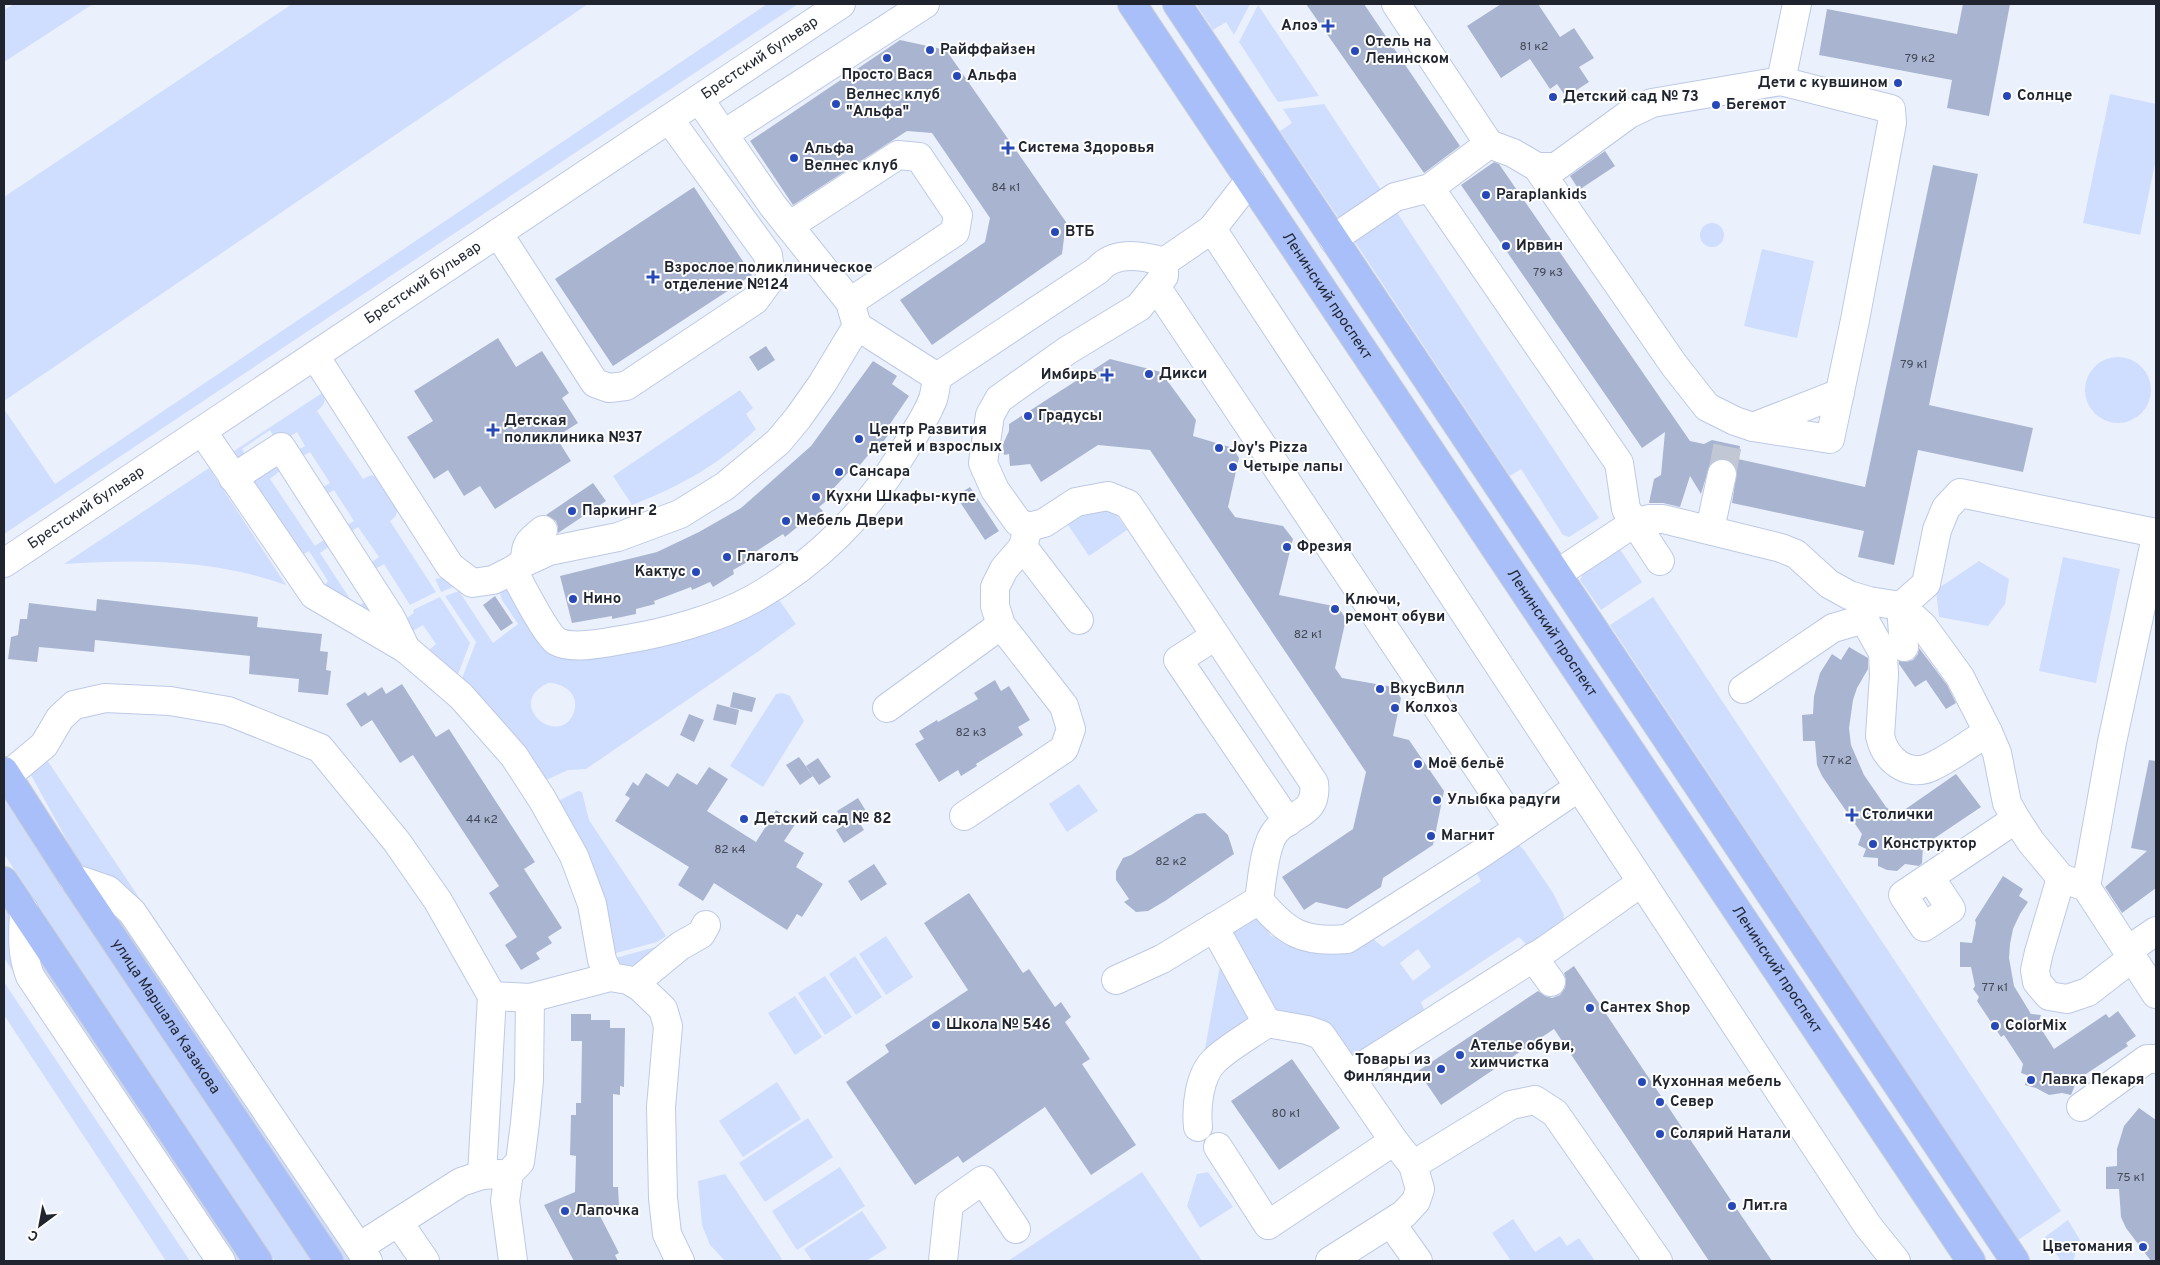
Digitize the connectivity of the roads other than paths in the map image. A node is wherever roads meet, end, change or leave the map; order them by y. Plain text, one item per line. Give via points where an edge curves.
1 (841, 4) edge
2 (925, 4) edge
3 (1132, 4) edge
4 (1176, 4) edge
5 (1396, 4) edge
6 (1797, 4) edge
7 (1781, 81) junction
8 (699, 99) junction
9 (669, 119) junction
10 (724, 134) junction
11 (1489, 144) junction
12 (1537, 167) junction
13 (1250, 180) junction
14 (1436, 198) junction
15 (789, 226) junction
16 (1212, 229) junction
17 (498, 233) junction
18 (1333, 239) junction
19 (1164, 262) junction
20 (1161, 294) dead end
21 (854, 314) junction
22 (315, 356) junction
23 (937, 377) junction
24 (1840, 393) junction
25 (1739, 430) junction
26 (202, 431) junction
27 (1722, 474) tunnel mouth
28 (233, 478) junction
29 (1634, 523) junction
30 (543, 530) dead end
31 (1710, 530) junction
32 (2156, 533) edge
33 (1025, 537) junction
34 (2156, 537) edge
35 (1660, 561) dead end
36 (4, 563) edge
37 (519, 566) junction
38 (1557, 574) junction
39 (1901, 606) junction
40 (1867, 610) junction
41 (1079, 620) dead end
42 (1001, 625) junction
43 (1215, 636) junction
44 (1904, 647) dead end
45 (406, 650) junction
46 (1743, 689) dead end
47 (887, 708) dead end
48 (1988, 732) junction
49 (5, 774) edge
50 (1579, 787) junction
51 (964, 816) dead end
52 (2016, 819) junction
53 (1288, 822) junction
54 (1518, 828) junction
55 (1930, 877) dead end
56 (73, 878) junction
57 (4, 881) edge
58 (1642, 882) junction
59 (2073, 883) junction
60 (1258, 900) junction
61 (24, 910) junction
62 (706, 925) dead end
63 (1214, 927) junction
64 (2156, 931) edge
65 (2130, 954) junction
66 (1533, 957) junction
67 (622, 980) junction
68 (1116, 980) dead end
69 (1551, 982) dead end
70 (2156, 994) edge
71 (492, 996) junction
72 (530, 998) junction
73 (1267, 1023) junction
74 (2156, 1059) edge
75 (1350, 1074) junction
76 (2080, 1107) dead end
77 (1198, 1127) dead end
78 (1394, 1141) junction
79 (1218, 1147) dead end
80 (1413, 1165) junction
81 (509, 1173) junction
82 (482, 1175) junction
83 (1391, 1222) junction
84 (399, 1223) junction
85 (1016, 1229) dead end
86 (364, 1254) edge
87 (221, 1261) edge
88 (258, 1261) edge
89 (328, 1261) edge
90 (424, 1261) edge
91 (513, 1261) edge
92 (680, 1261) edge
93 (943, 1261) edge
94 (1330, 1261) edge
95 (1418, 1261) edge
96 (1658, 1261) edge
97 (1896, 1261) edge
98 (1971, 1261) edge
99 (2015, 1261) edge

1 - 8 street, Брестский бульвар
2 - 10 street
3 - 13 main road, Ленинский проспект
4 - 18 main road
5 - 11 street
6 - 7 street
7 - 12 street via 1652,103 1629,114 1556,167
7 - 24 street via 1891,109 1892,123
8 - 9 street, Брестский бульвар
8 - 10 street
9 - 17 street, Брестский бульвар
9 - 17 street via 768,255 771,278 756,300 626,386 609,388 595,383
10 - 15 street
11 - 12 street
11 - 14 street
12 - 25 street via 1674,365 1708,407
13 - 16 street
13 - 98 main road, Ленинский проспект
14 - 18 street via 1395,197
14 - 29 street via 1619,463 1626,509
15 - 21 street
15 - 21 street via 898,155 919,157 958,216 955,232
16 - 19 street
16 - 50 street
17 - 22 street, Брестский бульвар
18 - 38 main road
19 - 23 street via 1144,256 1106,261 1098,270
19 - 33 street via 1164,276 1139,307 1068,350 999,399 994,407 983,463 995,490
20 - 54 street
21 - 23 street
21 - 37 street via 824,381 798,418 778,442 725,486 671,517 618,537 549,551
22 - 26 street, Брестский бульвар
22 - 37 street via 450,566 472,583 493,580
23 - 37 street via 933,399 914,435 892,472 867,504 839,534 795,572 752,600 655,634 570,645 555,641 529,601
24 - 25 street
24 - 25 street via 1830,439
26 - 28 street
26 - 36 street, Брестский бульвар
27 - 31 street
28 - 45 street via 314,595
28 - 45 street via 280,447 391,618
29 - 31 street via 1663,520
29 - 35 street
29 - 38 street
30 - 37 street via 526,547
31 - 40 street via 1796,554 1829,584
32 - 39 street via 1960,493 1946,508 1937,530 1926,584
33 - 41 street
33 - 42 street via 995,587 995,606
33 - 43 street via 1076,502 1108,496 1128,504
34 - 59 street via 2112,742
38 - 99 main road
39 - 40 street
39 - 44 street
39 - 48 street via 1923,626 1960,677
40 - 46 street via 1833,628
40 - 48 street via 1883,653 1880,736 1882,746 1893,762 1912,770 1931,767
42 - 47 street
42 - 51 street via 1064,706 1071,729 1064,749
43 - 53 street via 1314,783 1312,805
43 - 53 street via 1178,660
45 - 67 street via 461,696 514,756 574,856 592,904 602,960
48 - 52 street via 1997,753 2007,803
49 - 56 main road, улица Маршала Казакова
49 - 71 street via 44,745 60,718 74,705 105,698 170,701 228,711 320,748 397,842 438,901
50 - 54 street
50 - 58 street
52 - 55 street
52 - 59 street via 2031,842
53 - 60 street via 1275,832 1269,847
54 - 60 street via 1347,939 1323,941 1290,931 1274,919
56 - 86 street via 108,890 132,912
56 - 89 main road, улица Маршала Казакова
57 - 61 main road
58 - 66 street
58 - 97 street via 1868,1226
59 - 65 street
59 - 65 street via 2039,952 2035,970 2037,982 2049,996 2067,999 2088,992
60 - 63 street
61 - 87 street via 22,946 30,976
61 - 88 main road
62 - 67 street via 701,934
63 - 68 street via 1162,959
63 - 73 street
64 - 65 street
65 - 70 street
66 - 69 street
66 - 75 street
67 - 72 street
67 - 92 street via 662,1009 668,1026 661,1107 663,1198 667,1234
71 - 72 street
71 - 82 street
72 - 81 street via 525,1123 520,1162
73 - 75 street via 1321,1035
73 - 77 street via 1212,1062 1201,1085 1196,1109
74 - 76 street via 2147,1059
75 - 78 street
78 - 79 street via 1268,1225
78 - 80 street
80 - 83 street via 1420,1189 1416,1201
80 - 96 street via 1511,1105 1535,1100 1555,1113
81 - 82 street
81 - 91 street via 505,1202
82 - 84 street via 461,1182
83 - 94 street
83 - 95 street
84 - 86 street
84 - 90 street
85 - 93 street via 984,1180 949,1204

